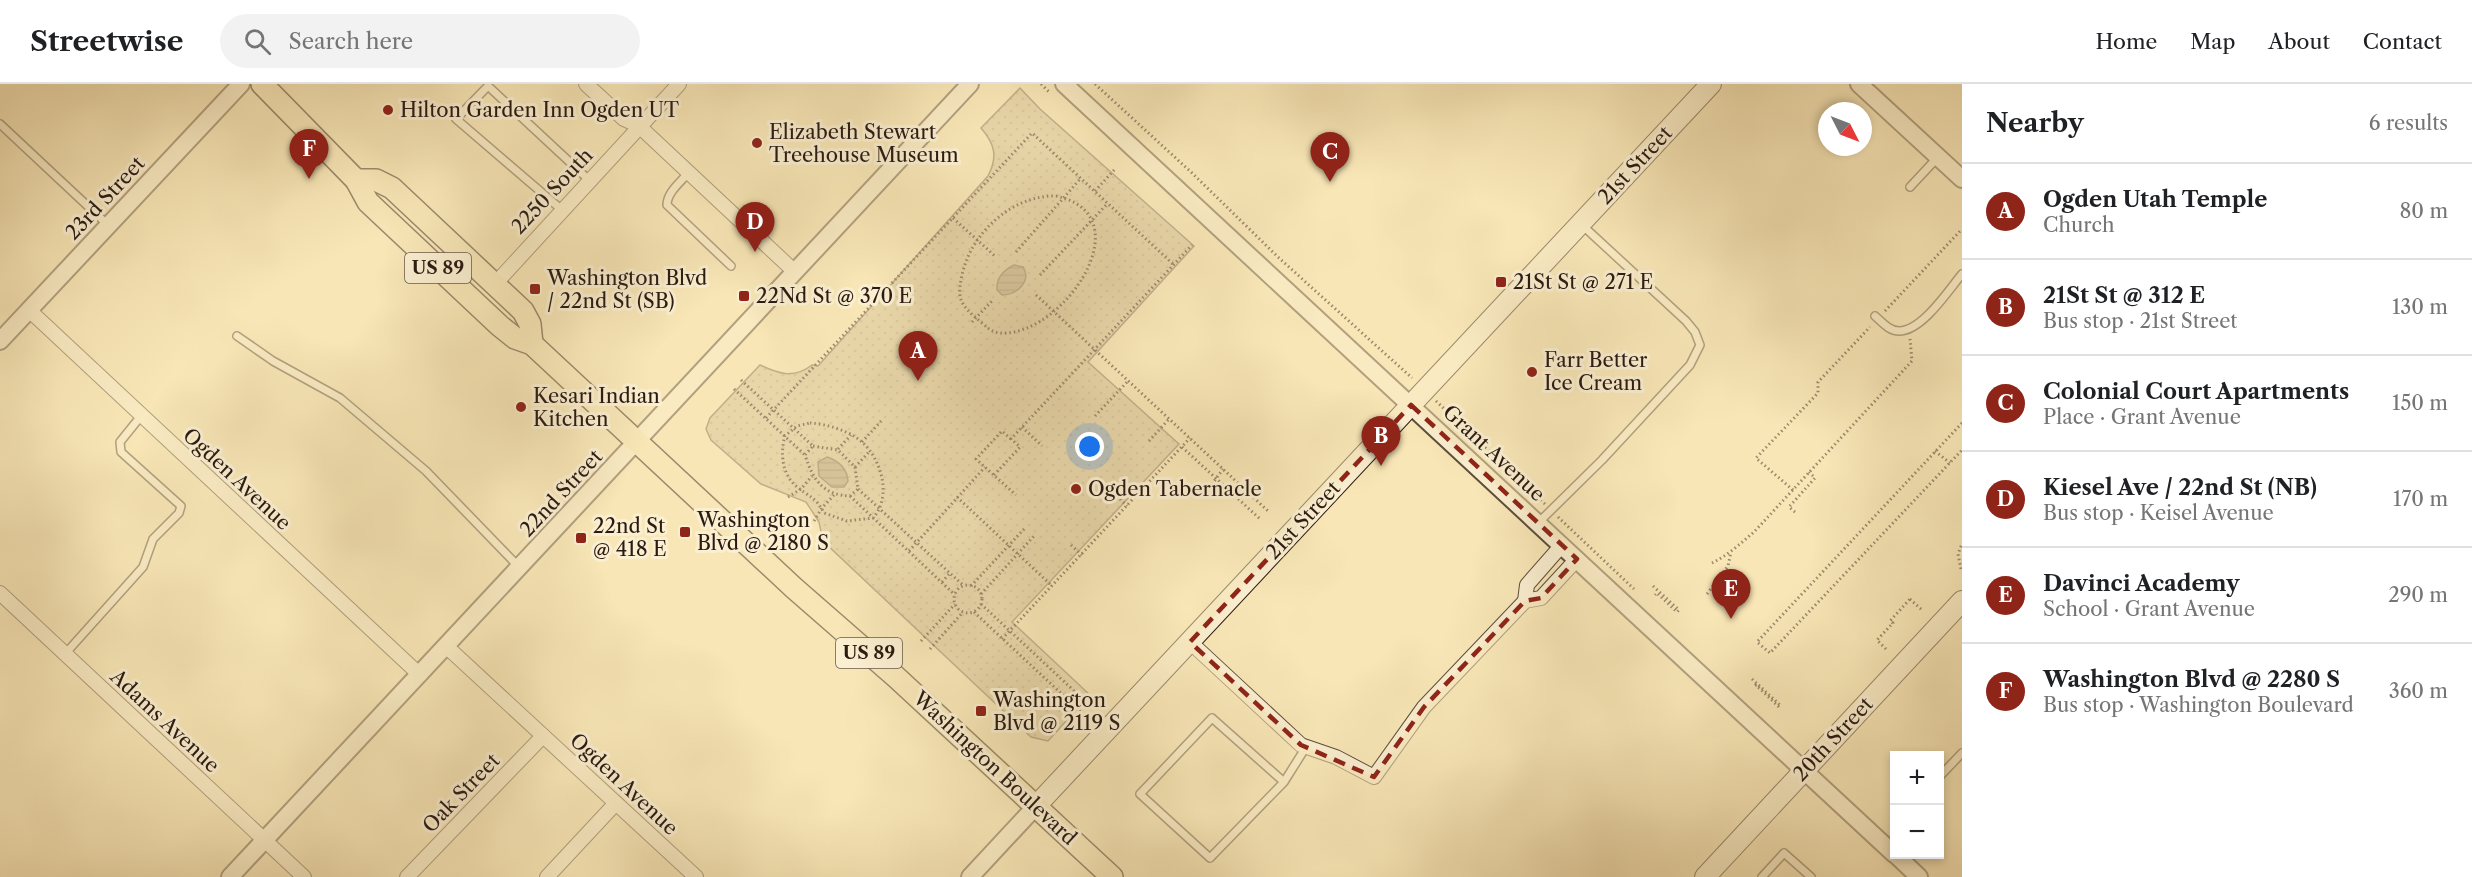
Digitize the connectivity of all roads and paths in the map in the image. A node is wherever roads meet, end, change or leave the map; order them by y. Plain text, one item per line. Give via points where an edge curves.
1 (241, 84) edge
2 (262, 84) edge
3 (586, 84) edge
4 (679, 84) edge
5 (970, 84) edge
6 (1064, 84) edge
7 (1095, 84) edge
8 (1711, 84) edge
9 (1859, 84) edge
10 (0, 124) edge
11 (639, 126) junction
12 (1938, 157) junction
13 (1115, 169) dead end
14 (689, 172) junction
15 (1081, 178) junction
16 (1962, 179) edge
17 (356, 180) junction
18 (589, 180) junction
19 (1910, 186) dead end
20 (1095, 190) junction
21 (1064, 197) junction
22 (1108, 203) junction
23 (562, 210) junction
24 (953, 218) junction
25 (1091, 221) junction
26 (1580, 224) junction
27 (108, 225) junction
28 (1962, 230) edge
29 (978, 241) junction
30 (1192, 245) dead end
31 (1016, 252) dead end
32 (996, 257) dead end
33 (1174, 265) junction
34 (731, 266) dead end
35 (795, 272) junction
36 (1962, 274) edge
37 (1040, 275) dead end
38 (495, 285) junction
39 (1036, 295) dead end
40 (993, 300) dead end
41 (29, 310) junction
42 (1054, 312) junction
43 (976, 317) junction
44 (1877, 317) junction
45 (972, 322) dead end
46 (1909, 329) junction
47 (237, 336) dead end
48 (0, 341) edge
49 (532, 344) junction
50 (1094, 350) junction
51 (741, 381) dead end
52 (1128, 381) junction
53 (734, 388) dead end
54 (1425, 390) junction
55 (1410, 405) junction
56 (774, 410) junction
57 (141, 416) junction
58 (1095, 416) dead end
59 (766, 418) junction
60 (883, 419) dead end
61 (1169, 419) junction
62 (1962, 423) edge
63 (793, 428) junction
64 (1022, 428) junction
65 (851, 435) junction
66 (785, 436) junction
67 (1190, 438) junction
68 (1011, 439) junction
69 (1149, 441) dead end
70 (637, 442) junction
71 (862, 442) junction
72 (813, 446) junction
73 (1042, 446) dead end
74 (1182, 446) junction
75 (838, 450) junction
76 (1962, 450) edge
77 (1935, 451) junction
78 (869, 452) junction
79 (805, 455) junction
80 (1950, 463) junction
81 (855, 467) junction
82 (985, 467) junction
83 (1223, 469) junction
84 (1809, 472) junction
85 (994, 475) junction
86 (812, 476) junction
87 (1215, 478) junction
88 (1209, 488) dead end
89 (801, 489) junction
90 (858, 489) junction
91 (1793, 490) junction
92 (834, 495) junction
93 (1016, 495) dead end
94 (850, 496) junction
95 (788, 497) dead end
96 (957, 497) junction
97 (1120, 499) dead end
98 (1127, 506) junction
99 (822, 508) junction
100 (881, 510) junction
101 (1550, 510) junction
102 (1268, 511) dead end
103 (1795, 512) dead end
104 (873, 518) junction
105 (1260, 519) dead end
106 (814, 521) dead end
107 (1538, 523) junction
108 (1025, 528) dead end
109 (1034, 536) dead end
110 (916, 542) junction
111 (1962, 544) edge
112 (1009, 545) junction
113 (1071, 545) dead end
114 (1562, 545) junction
115 (909, 551) junction
116 (1731, 552) junction
117 (1018, 554) junction
118 (1082, 555) junction
119 (1577, 559) junction
120 (1712, 563) dead end
121 (520, 568) junction
122 (1961, 569) edge
123 (950, 573) junction
124 (942, 582) junction
125 (1654, 585) joint
126 (964, 586) junction
127 (972, 586) junction
128 (1052, 586) junction
129 (1637, 592) dead end
130 (955, 594) junction
131 (981, 594) junction
132 (1707, 594) dead end
133 (2, 599) edge
134 (1525, 601) junction
135 (1962, 601) edge
136 (955, 604) junction
137 (981, 604) junction
138 (1922, 610) dead end
139 (963, 612) junction
140 (974, 612) junction
141 (995, 617) junction
142 (988, 625) junction
143 (1010, 631) junction
144 (1002, 639) junction
145 (921, 641) dead end
146 (1190, 642) junction
147 (447, 647) junction
148 (1028, 648) junction
149 (930, 649) dead end
150 (1886, 649) dead end
151 (65, 654) junction
152 (1021, 656) junction
153 (420, 675) junction
154 (1753, 679) joint
155 (1088, 704) dead end
156 (1081, 712) dead end
157 (543, 736) junction
158 (1306, 747) junction
159 (1960, 758) edge
160 (1804, 770) junction
161 (1944, 772) edge
162 (1284, 782) junction
163 (616, 803) junction
164 (1036, 806) junction
165 (265, 840) junction
166 (1890, 849) edge
167 (1900, 859) edge
168 (231, 877) edge
169 (304, 877) edge
170 (407, 877) edge
171 (546, 877) edge
172 (696, 877) edge
173 (969, 877) edge
174 (1112, 877) edge
175 (1705, 877) edge
176 (1762, 877) edge
177 (1811, 877) edge
178 (1919, 877) edge

1 - 27 street, 23rd Street
2 - 17 main road, Washington Boulevard / US 89
3 - 11 street via 624,118
4 - 11 street, 2250 South
5 - 35 street, 22nd Street
6 - 55 street, Grant Avenue
7 - 54 path
8 - 26 main road, 21st Street
9 - 12 street
10 - 27 lane
11 - 14 street
11 - 18 street, 2250 South
12 - 16 street
12 - 19 lane
13 - 20 path
14 - 34 lane via 671,192 667,206
14 - 35 street
15 - 20 path
15 - 21 path
15 - 24 path via 1032,133
17 - 38 main road, US 89 via 376,180 392,188
17 - 49 main road, Washington Boulevard / US 89 via 368,202 500,326 515,338
18 - 23 street, 2250 South
18 - 23 lane via 488,86 456,119
20 - 22 path
21 - 25 path via 1080,206
21 - 29 path via 1038,197 1012,207
21 - 31 path
22 - 25 path
22 - 33 path
23 - 38 street, 2250 South
24 - 29 path
24 - 56 path
25 - 37 path
25 - 42 path via 1094,241 1089,267 1076,290
26 - 54 main road, 21st Street
26 - 101 lane via 1686,321 1700,345 1690,365
27 - 41 street, 23rd Street
28 - 44 path
29 - 32 path
29 - 43 path via 966,262 960,287 962,304
30 - 33 path
33 - 50 path
35 - 70 street, 22nd Street
36 - 46 lane via 1930,313
38 - 49 main road, US 89 via 527,317
39 - 42 path
40 - 43 path
41 - 48 street, 23rd Street
41 - 57 street, Ogden Avenue
42 - 43 path via 1029,327 1009,333 997,333
42 - 50 path
43 - 45 path
44 - 46 lane via 1888,328
44 - 91 path via 1818,382 1818,393 1756,458
46 - 84 path via 1912,361
47 - 121 lane via 340,398 426,471
49 - 70 main road, Washington Boulevard / US 89
50 - 52 path
50 - 64 path
51 - 56 path
52 - 58 path
52 - 61 path
53 - 59 path
54 - 55 main road, 21st Street
54 - 101 path
55 - 107 street, Grant Avenue
55 - 146 main road, 21st Street
56 - 59 path
56 - 63 path
57 - 151 lane via 120,442 121,452 182,506 153,539 143,567
57 - 153 street, Ogden Avenue
59 - 66 path
60 - 71 path
61 - 67 path
61 - 69 path
62 - 77 path
63 - 65 path via 820,423
63 - 66 path
63 - 72 path
64 - 68 path
64 - 73 path
65 - 71 path
65 - 75 path
66 - 79 path
66 - 89 path via 783,460 790,478
67 - 74 path
67 - 83 path
68 - 82 path via 1002,431 976,459
68 - 85 path via 1020,447
70 - 121 street, 22nd Street
70 - 164 main road, Washington Boulevard / US 89
71 - 78 path
72 - 75 path
72 - 79 path
74 - 87 path
74 - 98 path
75 - 81 path
76 - 80 path
77 - 80 path
77 - 80 path via 1757,642 1770,653
78 - 81 path
78 - 100 path via 882,480
79 - 86 path
81 - 90 path
82 - 85 path
82 - 96 path
83 - 87 path
83 - 102 path
84 - 91 path
84 - 103 path via 1815,478 1789,507
85 - 93 path
86 - 89 path
86 - 92 path
87 - 88 path
87 - 105 path
89 - 95 path
89 - 99 path
90 - 94 path
90 - 100 path
91 - 116 path
92 - 94 path
92 - 99 path
94 - 104 path
96 - 110 path
96 - 112 path
97 - 98 path
98 - 118 path
99 - 104 path via 824,513 847,521
99 - 106 path
100 - 104 path
100 - 110 path
101 - 107 lane
101 - 129 path
104 - 115 path
107 - 114 street, Grant Avenue
108 - 112 path
109 - 117 path
110 - 115 path
110 - 123 path
111 - 122 path via 1958,554
112 - 117 path
112 - 127 path
113 - 118 path
114 - 119 street, Grant Avenue
114 - 134 street via 1527,585
115 - 124 path
116 - 120 path
116 - 132 path via 1728,566
117 - 128 path
117 - 131 path
118 - 128 path
119 - 134 street via 1541,598
119 - 160 street, Grant Avenue
121 - 147 street, 22nd Street
123 - 124 path
123 - 126 path
124 - 130 path
125 - 125 path via 1679,610 1677,612 1656,594 1651,588
126 - 127 path
126 - 130 path
127 - 131 path
128 - 143 path
130 - 136 path
131 - 137 path
133 - 151 street, Adams Avenue
134 - 158 street via 1424,707 1374,777
135 - 160 main road, 20th Street
136 - 139 path
136 - 145 path
137 - 140 path
137 - 141 path
138 - 150 path via 1910,598 1877,640
139 - 140 path
139 - 149 path
140 - 142 path
141 - 142 path
141 - 143 path
142 - 144 path
143 - 144 path
143 - 148 path
144 - 152 path
146 - 158 street
146 - 164 main road, 21st Street
147 - 153 street, 22nd Street
147 - 157 street, Ogden Avenue
148 - 152 path
148 - 155 path
151 - 165 street, Adams Avenue
152 - 156 path
153 - 165 street, 22nd Street
154 - 154 path via 1780,705 1779,707 1754,687 1750,681
157 - 163 street, Ogden Avenue
157 - 170 street, Oak Street
158 - 162 lane
159 - 161 lane
160 - 166 street, Grant Avenue
160 - 175 main road, 20th Street
162 - 162 lane via 1210,858 1140,794 1212,718
163 - 171 street
163 - 172 street, Ogden Avenue
164 - 173 street, 21st Street
164 - 174 main road, Washington Boulevard / US 89
165 - 168 street, 22nd Street
165 - 169 street, Adams Avenue
167 - 178 street, Grant Avenue
176 - 177 lane via 1785,853

